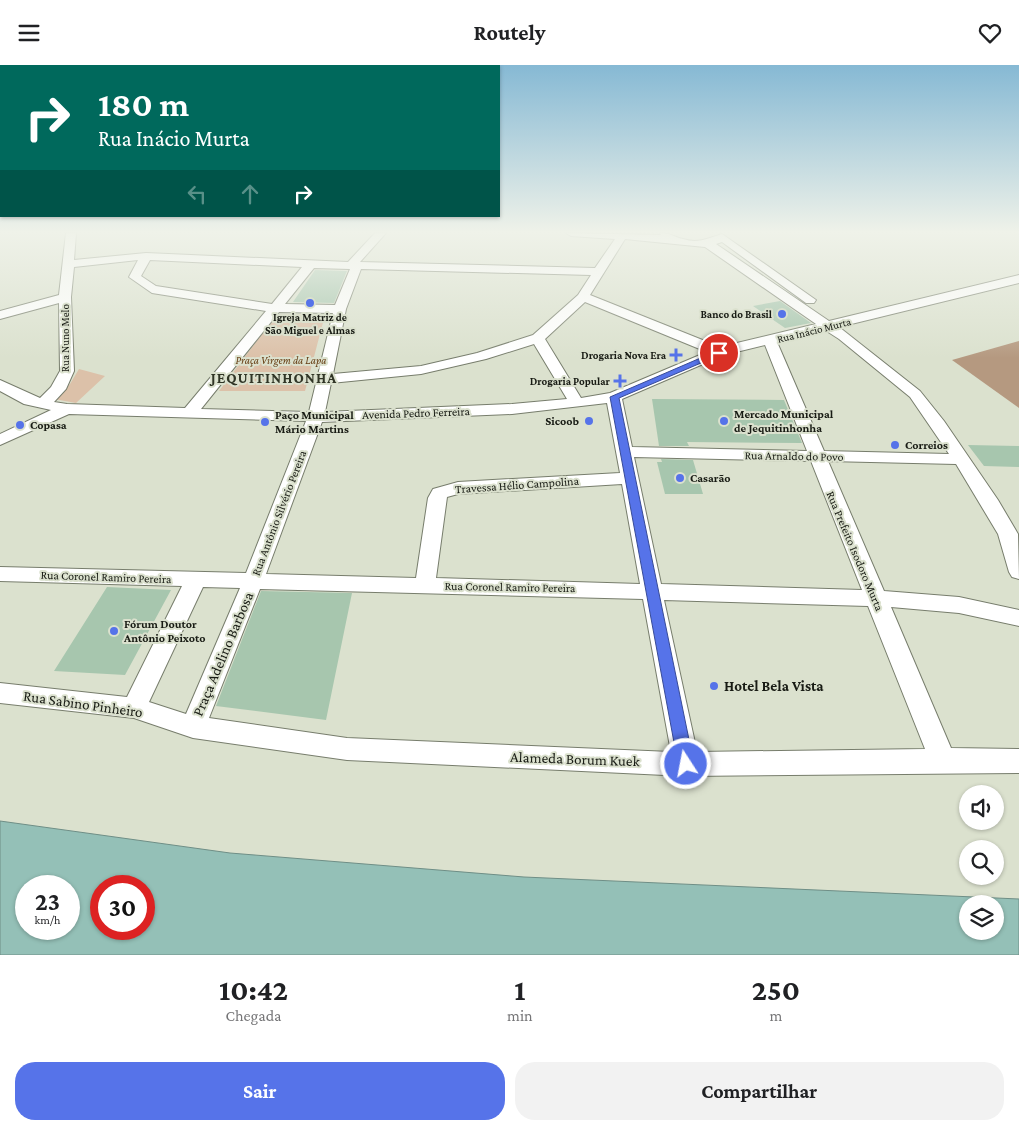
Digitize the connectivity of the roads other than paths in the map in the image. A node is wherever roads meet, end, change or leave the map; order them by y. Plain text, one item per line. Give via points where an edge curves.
1 (66, 275) edge
2 (136, 275) edge
3 (302, 275) edge
4 (351, 275) edge
5 (597, 275) edge
6 (753, 275) edge
7 (772, 275) edge
8 (1019, 279) edge
9 (65, 297) junction
10 (582, 297) junction
11 (274, 308) junction
12 (340, 309) junction
13 (0, 315) edge
14 (828, 326) junction
15 (843, 329) junction
16 (538, 338) junction
17 (770, 341) junction
18 (719, 353) junction
19 (325, 379) junction
20 (0, 385) edge
21 (614, 397) junction
22 (577, 403) junction
23 (42, 405) junction
24 (67, 409) junction
25 (190, 412) junction
26 (316, 417) junction
27 (0, 440) edge
28 (626, 452) junction
29 (816, 456) junction
30 (962, 459) junction
31 (630, 478) junction
32 (1019, 572) edge
33 (0, 574) edge
34 (196, 580) junction
35 (254, 581) junction
36 (425, 585) junction
37 (653, 590) junction
38 (874, 598) junction
39 (1019, 618) edge
40 (0, 693) edge
41 (134, 708) junction
42 (193, 727) junction
43 (943, 760) junction
44 (1019, 761) edge
45 (686, 764) junction

1 - 9 street, Rua Nuno Melo
2 - 11 street via 135,277 152,289
3 - 11 street
4 - 12 street
5 - 10 street
6 - 14 street
7 - 15 street
8 - 15 street, Rua Inácio Murta
9 - 13 street
9 - 23 street, Rua Nuno Melo via 67,371 58,389
10 - 16 street
10 - 18 street
11 - 12 street
11 - 25 street
12 - 19 street
14 - 15 street, Rua Inácio Murta
14 - 17 street, Rua Inácio Murta
15 - 30 street via 915,394
16 - 19 street via 421,370
16 - 22 street
17 - 18 street, Rua Inácio Murta
17 - 29 street, Rua Prefeito Isodoro Murta
18 - 21 street, Rua Inácio Murta
19 - 26 street
20 - 23 street, Avenida Pedro Ferreira via 21,398
21 - 22 street, Avenida Pedro Ferreira
21 - 28 street
22 - 26 street, Avenida Pedro Ferreira via 512,409
23 - 24 street, Avenida Pedro Ferreira
24 - 25 street, Avenida Pedro Ferreira
24 - 27 street
25 - 26 street, Avenida Pedro Ferreira
26 - 35 street, Rua Antônio Silvério Pereira
28 - 29 street, Rua Arnaldo do Povo
28 - 31 street
29 - 30 street, Rua Arnaldo do Povo
29 - 38 street, Rua Prefeito Isodoro Murta
30 - 32 street via 1008,534
31 - 36 street, Travessa Hélio Campolina via 458,488 439,493
31 - 37 street
33 - 34 street, Rua Coronel Ramiro Pereira
34 - 35 street, Rua Coronel Ramiro Pereira
34 - 41 street
35 - 36 street, Rua Coronel Ramiro Pereira
35 - 42 street, Praça Adelino Barbosa
36 - 37 street, Rua Coronel Ramiro Pereira
37 - 38 street, Rua Coronel Ramiro Pereira
37 - 45 street
38 - 39 street, Rua Coronel Ramiro Pereira via 959,605
38 - 43 street, Rua Prefeito Isodoro Murta
40 - 41 street, Rua Sabino Pinheiro
41 - 42 street, Rua Sabino Pinheiro
42 - 45 street, Alameda Borum Kuek via 348,749
43 - 44 street, Alameda Borum Kuek
43 - 45 street, Alameda Borum Kuek

